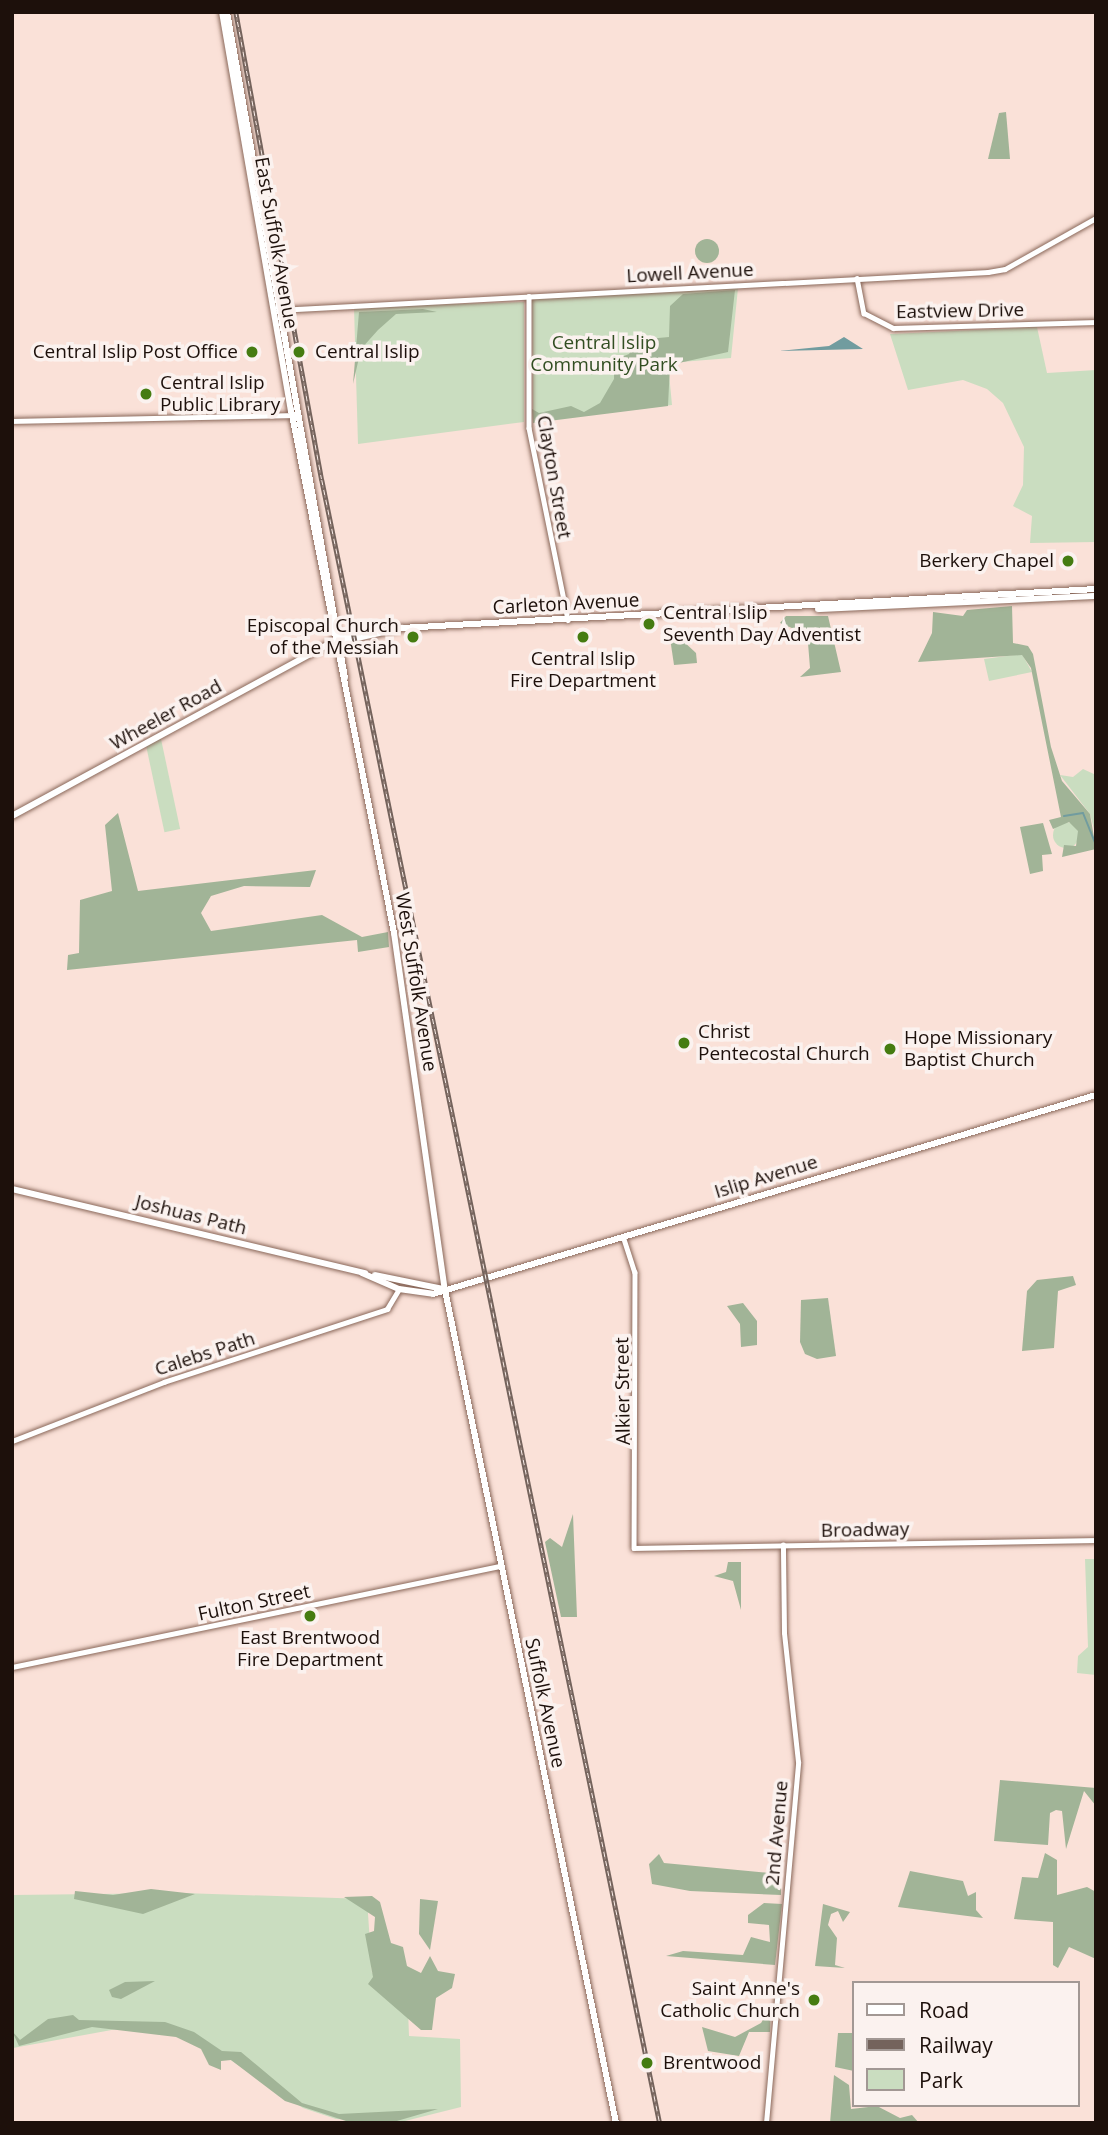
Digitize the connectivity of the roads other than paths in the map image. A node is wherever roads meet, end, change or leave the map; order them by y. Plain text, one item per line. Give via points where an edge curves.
1 (222, 12) edge
2 (227, 12) edge
3 (1096, 218) edge
4 (857, 278) junction
5 (529, 296) junction
6 (275, 309) junction
7 (1096, 322) edge
8 (295, 415) junction
9 (12, 421) edge
10 (1096, 589) edge
11 (1096, 596) edge
12 (755, 610) junction
13 (568, 620) junction
14 (339, 624) junction
15 (353, 636) junction
16 (340, 641) junction
17 (12, 816) edge
18 (1096, 1095) edge
19 (12, 1189) edge
20 (623, 1236) junction
21 (362, 1273) junction
22 (412, 1284) junction
23 (399, 1289) junction
24 (445, 1290) junction
25 (12, 1441) edge
26 (1096, 1540) edge
27 (783, 1545) junction
28 (634, 1548) joint
29 (501, 1566) junction
30 (12, 1667) edge
31 (617, 2123) edge
32 (766, 2123) edge

1 - 6 main road, East Suffolk Avenue
2 - 6 main road, East Suffolk Avenue
3 - 4 street, Lowell Avenue via 999,271
4 - 5 street, Lowell Avenue
4 - 7 street, Eastview Drive via 864,313 893,328
5 - 6 street, Lowell Avenue
5 - 13 street, Clayton Street via 528,428
6 - 8 main road, East Suffolk Avenue
8 - 9 street
8 - 14 main road, East Suffolk Avenue
8 - 16 main road, East Suffolk Avenue
10 - 12 main road, Carleton Avenue
11 - 12 main road, Carleton Avenue
12 - 13 main road, Carleton Avenue
13 - 15 main road, Carleton Avenue
14 - 15 main road
14 - 16 main road, East Suffolk Avenue
15 - 16 main road, Wheeler Road
16 - 17 main road, Wheeler Road
16 - 24 main road, West Suffolk Avenue via 394,933
18 - 20 main road, Islip Avenue
19 - 21 main road, Joshuas Path
20 - 24 main road, Islip Avenue
20 - 28 street, Alkier Street via 635,1272
21 - 22 main road, Joshuas Path
21 - 23 main road, Joshuas Path
22 - 23 main road
22 - 24 main road, Joshuas Path
23 - 24 main road, Joshuas Path via 430,1294
23 - 25 street, Calebs Path via 387,1309 164,1382
24 - 29 main road, Suffolk Avenue
26 - 27 street, Broadway
27 - 28 street, Broadway
27 - 32 street, 2nd Avenue via 785,1633 798,1762
29 - 30 street, Fulton Street
29 - 31 main road, Suffolk Avenue

